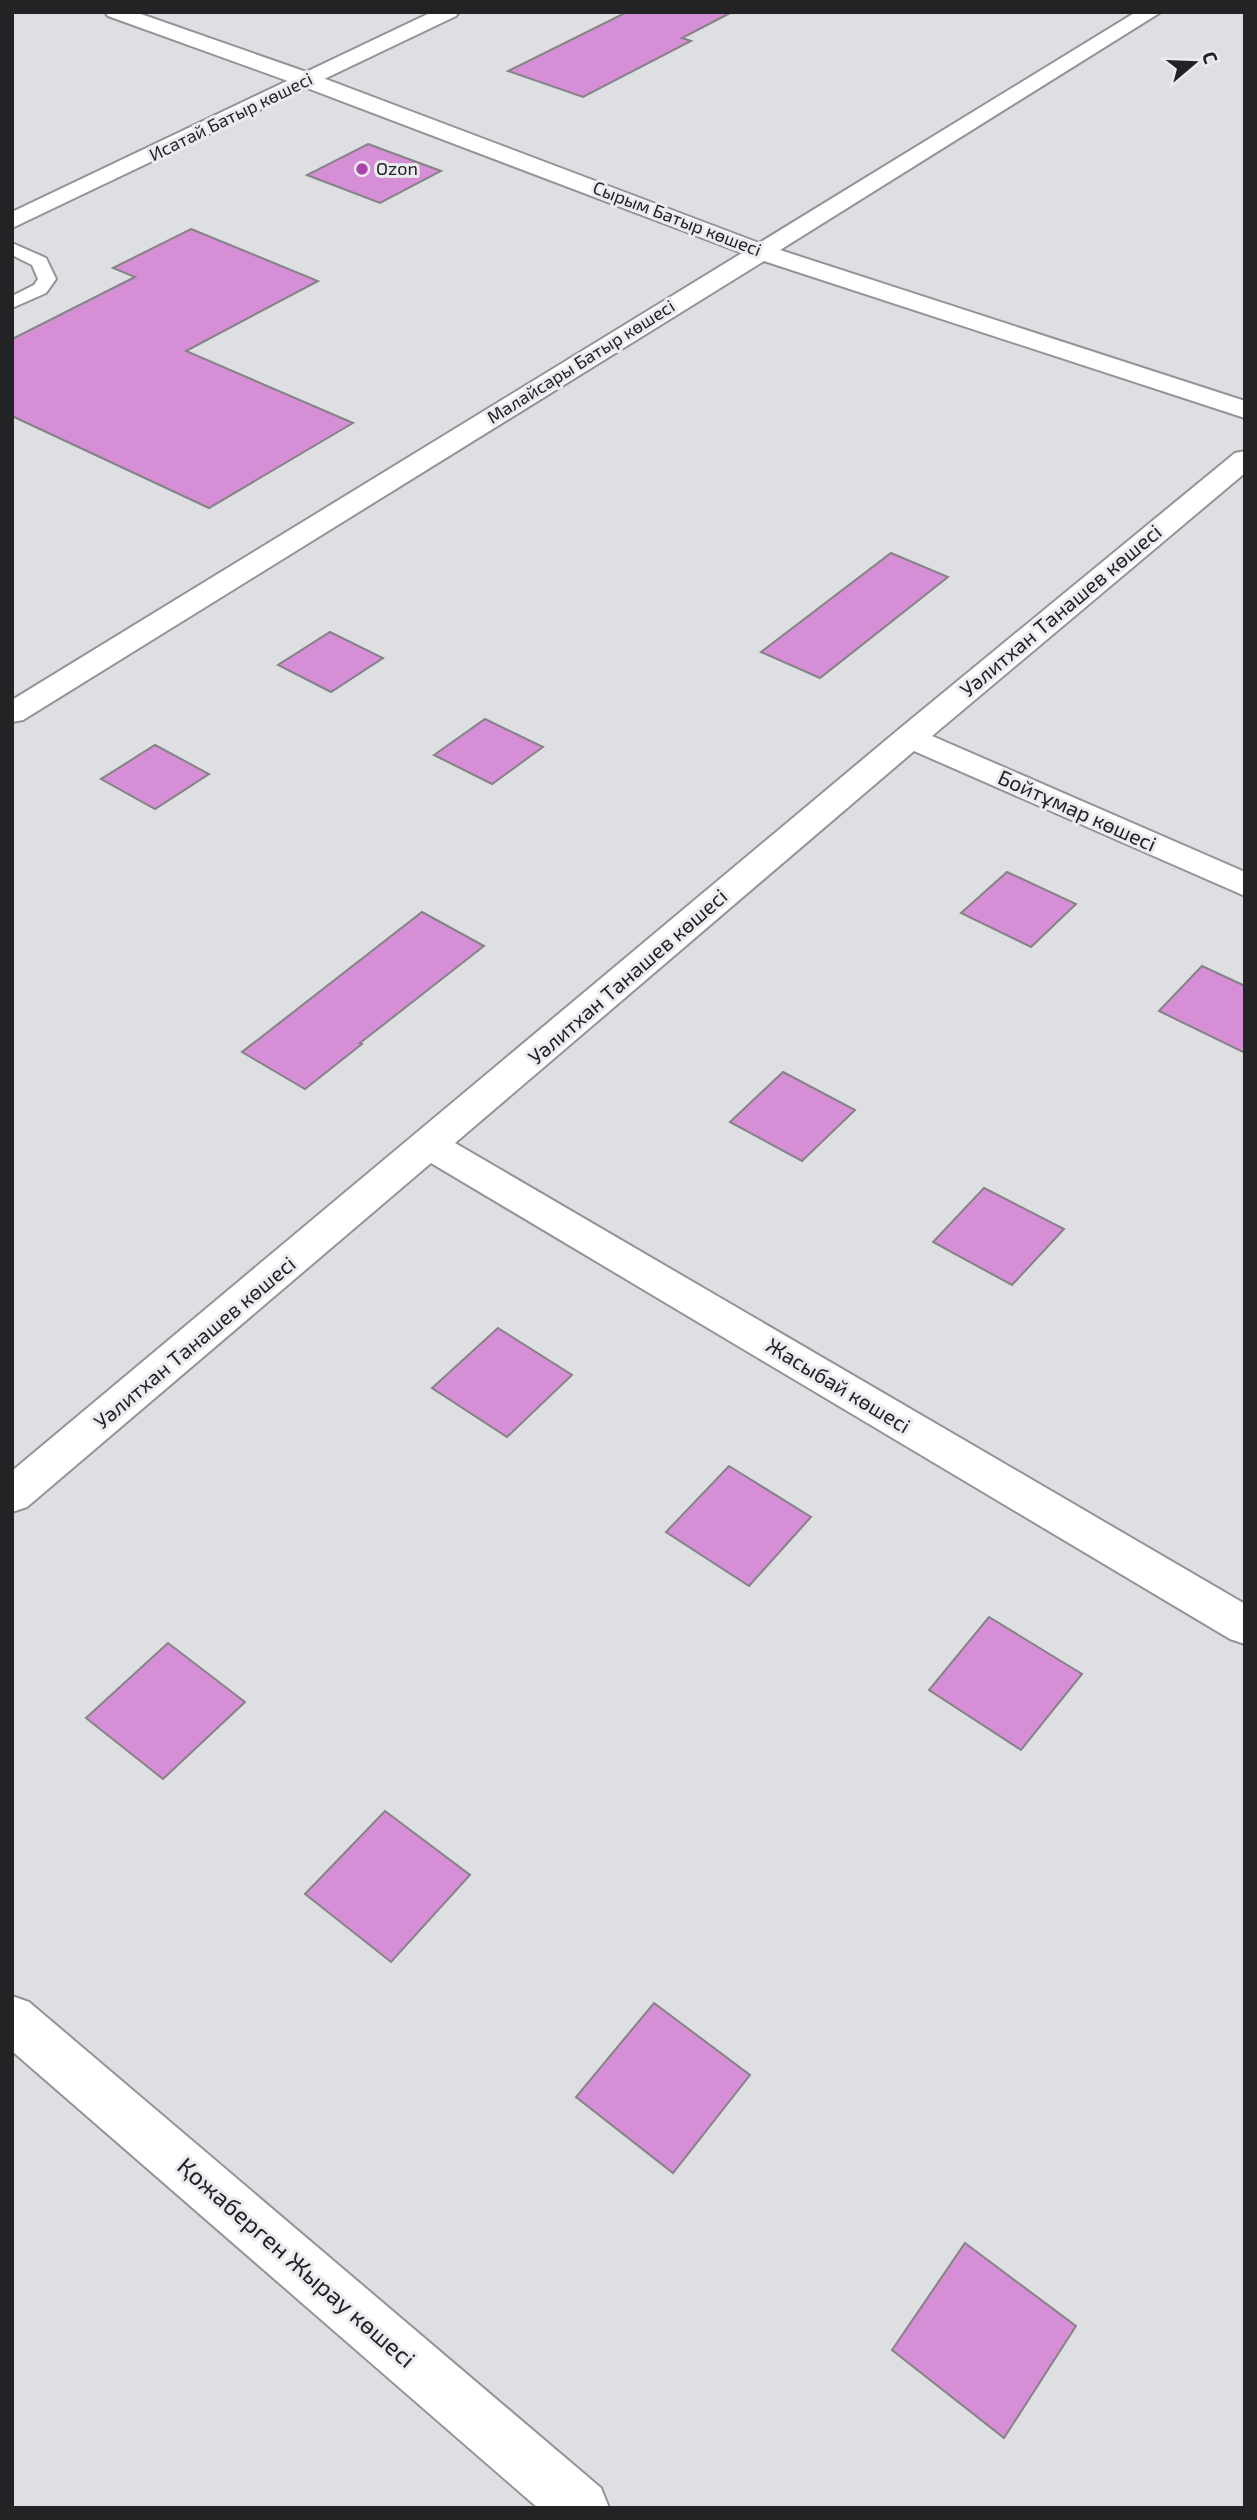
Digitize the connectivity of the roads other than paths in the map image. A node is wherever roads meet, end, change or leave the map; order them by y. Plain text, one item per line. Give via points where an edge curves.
1 (115, 12) edge
2 (449, 12) edge
3 (1151, 12) edge
4 (307, 80) junction
5 (12, 221) edge
6 (12, 247) edge
7 (761, 252) junction
8 (12, 303) edge
9 (1245, 410) edge
10 (1245, 459) edge
11 (12, 713) edge
12 (909, 737) junction
13 (1245, 885) edge
14 (430, 1146) junction
15 (12, 1496) edge
16 (1245, 1626) edge
17 (12, 2019) edge
18 (581, 2508) edge

1 - 4 street, Сырым Батыр көшесі
2 - 4 street, Исатай Батыр көшесі
3 - 7 street, Малайсары Батыр көшесі
4 - 5 street, Исатай Батыр көшесі
4 - 7 street, Сырым Батыр көшесі
6 - 8 lane via 40,262 47,279 40,289
7 - 9 street, Сырым Батыр көшесі
7 - 11 street, Малайсары Батыр көшесі
10 - 12 street, Уәлитхан Танашев көшесі
12 - 13 street, Бойтұмар көшесі
12 - 14 street, Уәлитхан Танашев көшесі
14 - 15 street, Уәлитхан Танашев көшесі
14 - 16 street, Жасыбай көшесі
17 - 18 street, Қожаберген Жырау көшесі

